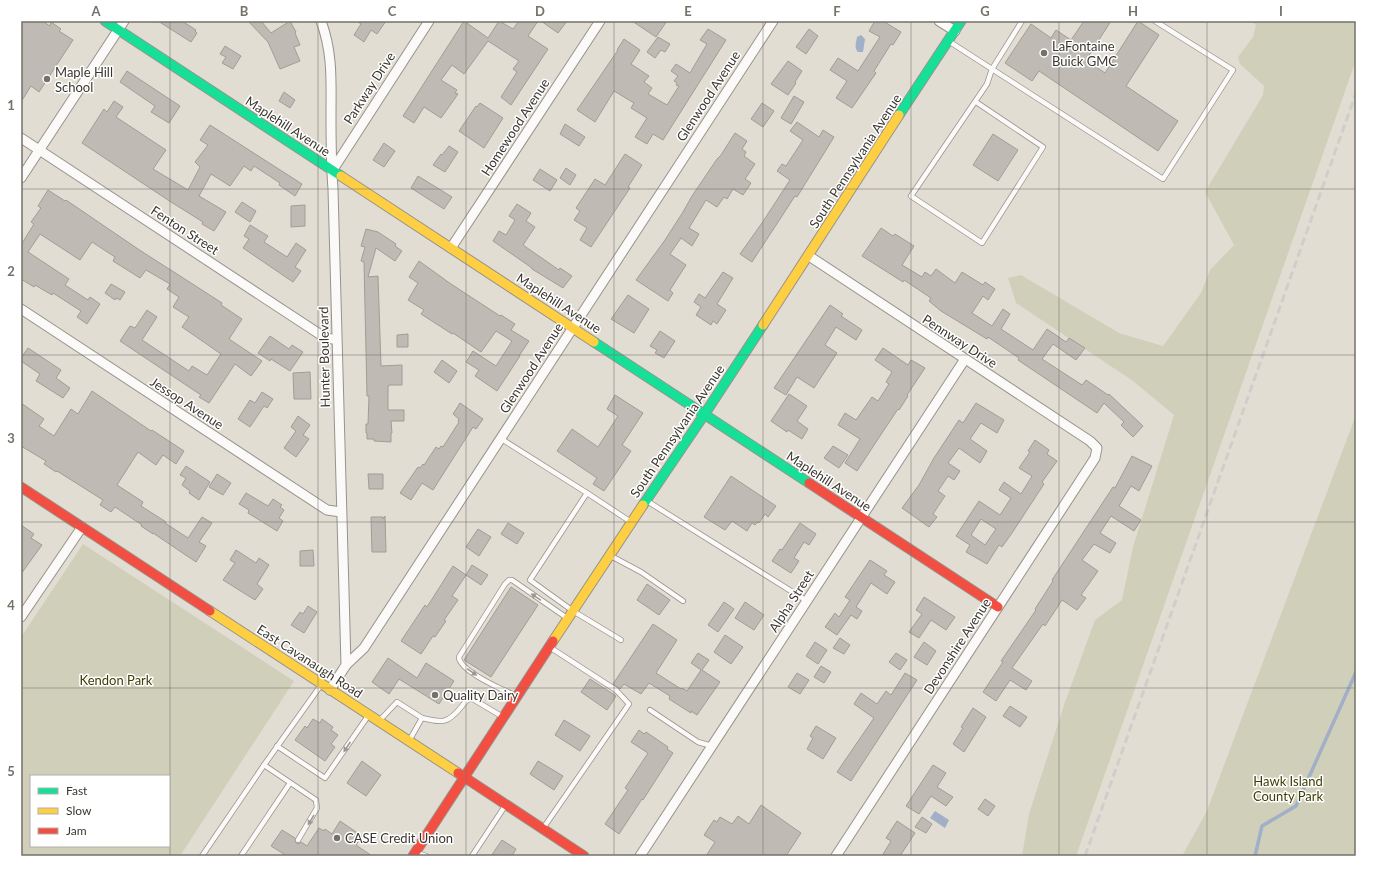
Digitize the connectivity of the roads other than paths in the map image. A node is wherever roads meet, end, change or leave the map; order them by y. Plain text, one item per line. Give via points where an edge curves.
1 (105, 21) edge
2 (124, 21) edge
3 (321, 21) edge
4 (429, 21) edge
5 (600, 21) edge
6 (773, 21) edge
7 (939, 21) edge
8 (962, 21) edge
9 (1022, 21) edge
10 (1155, 21) edge
11 (119, 30) junction
12 (955, 31) junction
13 (949, 41) junction
14 (992, 69) junction
15 (976, 102) junction
16 (21, 138) edge
17 (39, 150) junction
18 (332, 170) junction
19 (21, 178) edge
20 (451, 248) junction
21 (809, 256) junction
22 (21, 309) edge
23 (572, 328) junction
24 (336, 340) junction
25 (965, 359) junction
26 (704, 415) junction
27 (500, 438) junction
28 (1097, 448) joint
29 (21, 487) edge
30 (587, 493) junction
31 (646, 500) junction
32 (341, 512) junction
33 (861, 518) junction
34 (631, 522) junction
35 (82, 527) junction
36 (610, 555) junction
37 (683, 601) dead end
38 (807, 601) junction
39 (998, 607) junction
40 (571, 615) junction
41 (21, 617) edge
42 (621, 640) dead end
43 (550, 647) junction
44 (346, 665) junction
45 (322, 684) junction
46 (330, 690) junction
47 (517, 697) junction
48 (650, 710) dead end
49 (368, 714) junction
50 (422, 718) junction
51 (504, 718) junction
52 (379, 721) junction
53 (409, 741) junction
54 (277, 746) junction
55 (712, 746) junction
56 (264, 765) junction
57 (465, 777) junction
58 (290, 783) junction
59 (506, 804) junction
60 (543, 829) junction
61 (298, 840) dead end
62 (414, 854) edge
63 (202, 856) edge
64 (241, 856) edge
65 (426, 856) edge
66 (472, 856) edge
67 (584, 856) edge
68 (640, 856) edge
69 (836, 856) edge

1 - 11 street, Maplehill Avenue
2 - 11 street
3 - 18 street, Hunter Boulevard via 331,61
4 - 18 street, Parkway Drive
5 - 20 street, Homewood Avenue
6 - 23 street, Glenwood Avenue
7 - 12 street
8 - 12 street, South Pennsylvania Avenue
9 - 14 lane
10 - 14 lane via 1233,70 1163,179
11 - 17 street
11 - 18 street, Maplehill Avenue
12 - 13 street, South Pennsylvania Avenue
13 - 14 lane
13 - 21 street, South Pennsylvania Avenue
14 - 15 lane via 987,84
15 - 15 lane via 911,196 982,243 1043,147
16 - 17 street, Fenton Street
17 - 19 street
17 - 24 street, Fenton Street via 324,336
18 - 20 street, Maplehill Avenue
18 - 24 street, Hunter Boulevard
20 - 23 street, Maplehill Avenue
21 - 25 street, Pennway Drive
21 - 26 street, South Pennsylvania Avenue
22 - 32 street, Jessop Avenue via 327,510
23 - 26 street, Maplehill Avenue
23 - 27 street, Glenwood Avenue
24 - 32 street, Hunter Boulevard
25 - 28 street, Pennway Drive
25 - 33 street, Alpha Street
26 - 31 street, South Pennsylvania Avenue
26 - 33 street, Maplehill Avenue
27 - 30 lane
27 - 44 street, Glenwood Avenue via 364,648
28 - 39 street, Devonshire Avenue via 1095,458
29 - 35 street, East Cavanaugh Road
30 - 34 lane
30 - 40 lane via 530,580
31 - 34 street, South Pennsylvania Avenue
31 - 38 lane
32 - 44 street, Hunter Boulevard
33 - 38 street, Alpha Street
33 - 39 street, Maplehill Avenue
34 - 36 street, South Pennsylvania Avenue
35 - 41 street
35 - 45 street, East Cavanaugh Road
36 - 37 lane via 641,572
36 - 40 street, South Pennsylvania Avenue
38 - 55 street, Alpha Street
39 - 69 street, Devonshire Avenue
40 - 42 lane
40 - 43 street, South Pennsylvania Avenue
40 -> 47 lane via 512,580 505,584 459,660 486,682
43 - 47 street, South Pennsylvania Avenue
43 - 60 lane via 616,690 629,704
44 - 46 street
45 - 46 street, East Cavanaugh Road
45 - 54 lane
46 - 49 street, East Cavanaugh Road
47 - 51 street, South Pennsylvania Avenue
48 - 55 lane via 698,742
49 - 52 street, East Cavanaugh Road
49 -> 54 lane via 325,778
50 - 51 lane via 439,722 449,720 467,699 471,698
50 - 52 lane via 397,702
50 - 53 lane
51 - 57 street, South Pennsylvania Avenue
52 - 53 street, East Cavanaugh Road
53 - 57 street, East Cavanaugh Road
54 - 56 lane
55 - 68 street, Alpha Street
56 - 58 lane
56 - 63 lane
57 - 59 street, East Cavanaugh Road
57 - 62 street, South Pennsylvania Avenue
58 -> 61 lane via 316,800 317,808
58 - 64 lane
59 - 60 street, East Cavanaugh Road
59 - 66 lane
60 - 67 street, East Cavanaugh Road
62 - 65 lane

